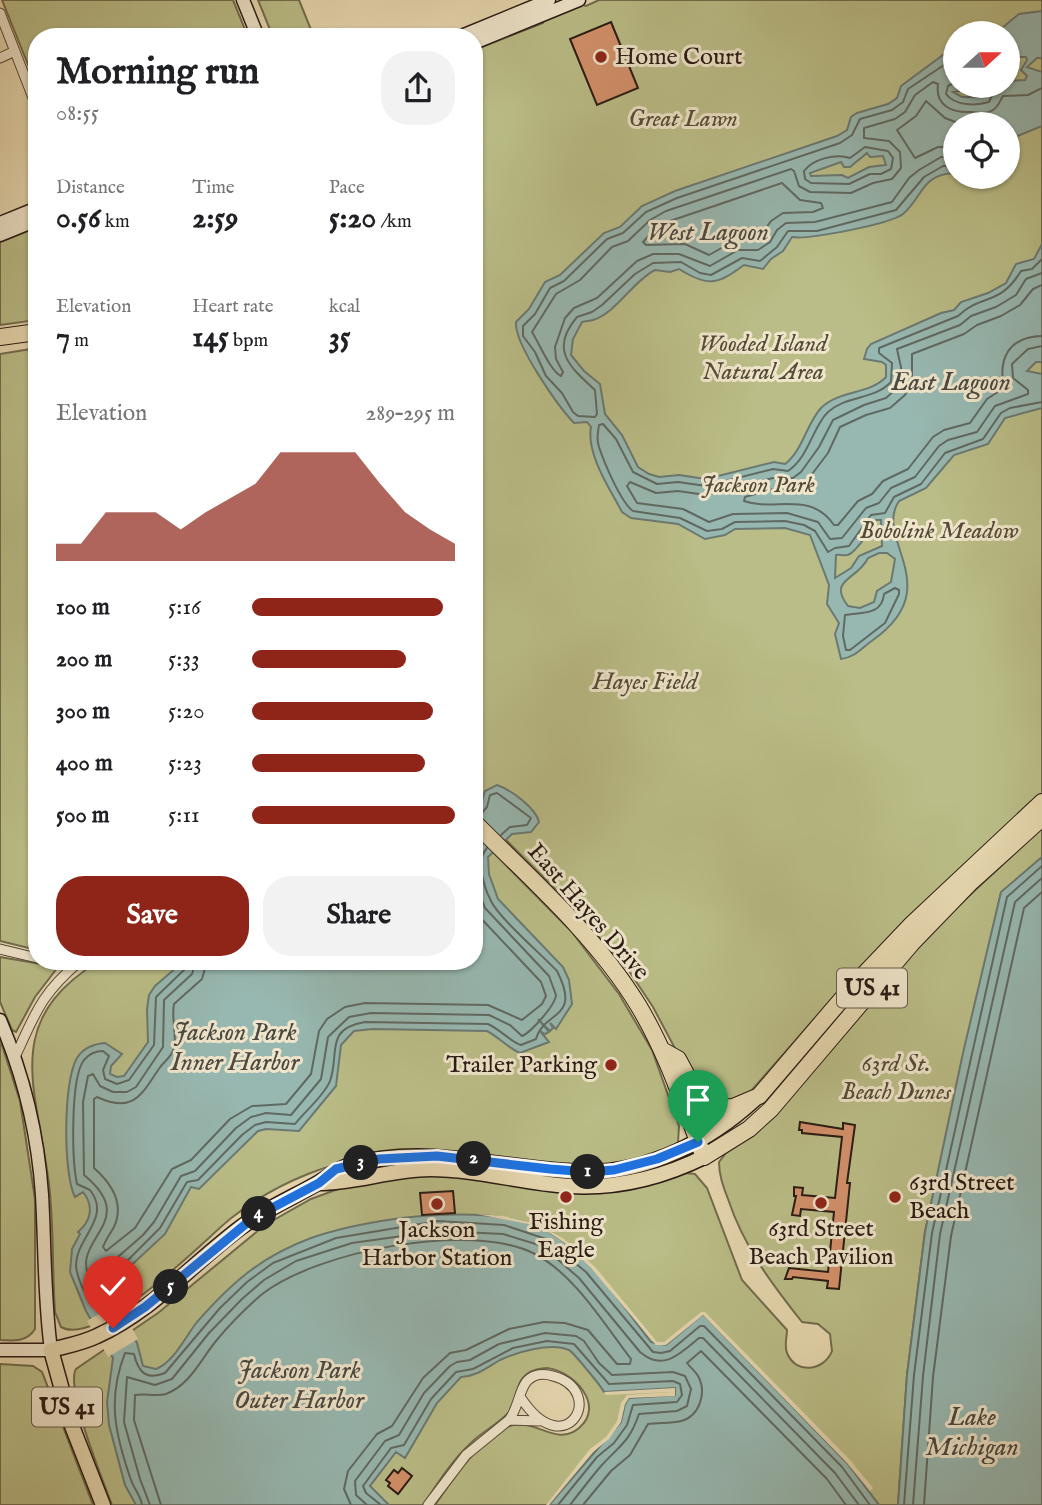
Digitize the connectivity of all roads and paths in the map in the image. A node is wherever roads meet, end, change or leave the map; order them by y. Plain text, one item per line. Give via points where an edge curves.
1 (243, 0) edge
2 (549, 0) edge
3 (579, 0) edge
4 (561, 4) edge
5 (0, 13) edge
6 (254, 28) edge
7 (481, 28) edge
8 (483, 39) edge
9 (15, 51) junction
10 (0, 58) edge
11 (28, 85) edge
12 (28, 212) edge
13 (0, 223) edge
14 (28, 223) edge
15 (0, 234) edge
16 (28, 334) edge
17 (2, 338) edge
18 (1042, 802) edge
19 (1042, 818) edge
20 (483, 831) edge
21 (0, 949) edge
22 (28, 956) edge
23 (71, 970) edge
24 (0, 1020) edge
25 (662, 1050) junction
26 (15, 1057) junction
27 (759, 1096) junction
28 (701, 1149) junction
29 (0, 1350) edge
30 (51, 1350) junction
31 (521, 1398) junction
32 (509, 1420) junction
33 (539, 1421) junction
34 (103, 1505) edge
35 (428, 1505) edge

1 - 6 street
2 - 7 street
3 - 4 street
4 - 8 street
5 - 9 street
9 - 10 street
9 - 11 street
12 - 13 street
14 - 15 street
16 - 17 highway
18 - 27 highway, US 41 via 912,924
19 - 28 highway, US 41 via 912,943 771,1109 749,1129
20 - 25 highway, East Hayes Drive via 561,909 615,972
21 - 22 street
23 - 26 street via 36,1009
24 - 26 street
25 - 27 highway via 678,1059 697,1094 711,1105 733,1107
25 - 28 highway, East Hayes Drive
26 - 30 street via 31,1116 42,1193
27 - 28 main road, US 41
28 - 30 main road, US 41 via 652,1178 600,1186 432,1169 319,1183 253,1218 130,1318 95,1337
29 - 30 street
30 - 34 main road, US 41 via 72,1426
31 - 32 street
31 - 33 street
31 - 33 street via 527,1382 540,1375 559,1378 573,1389 580,1405 573,1421 558,1426
32 - 33 street
32 - 35 street via 466,1455

